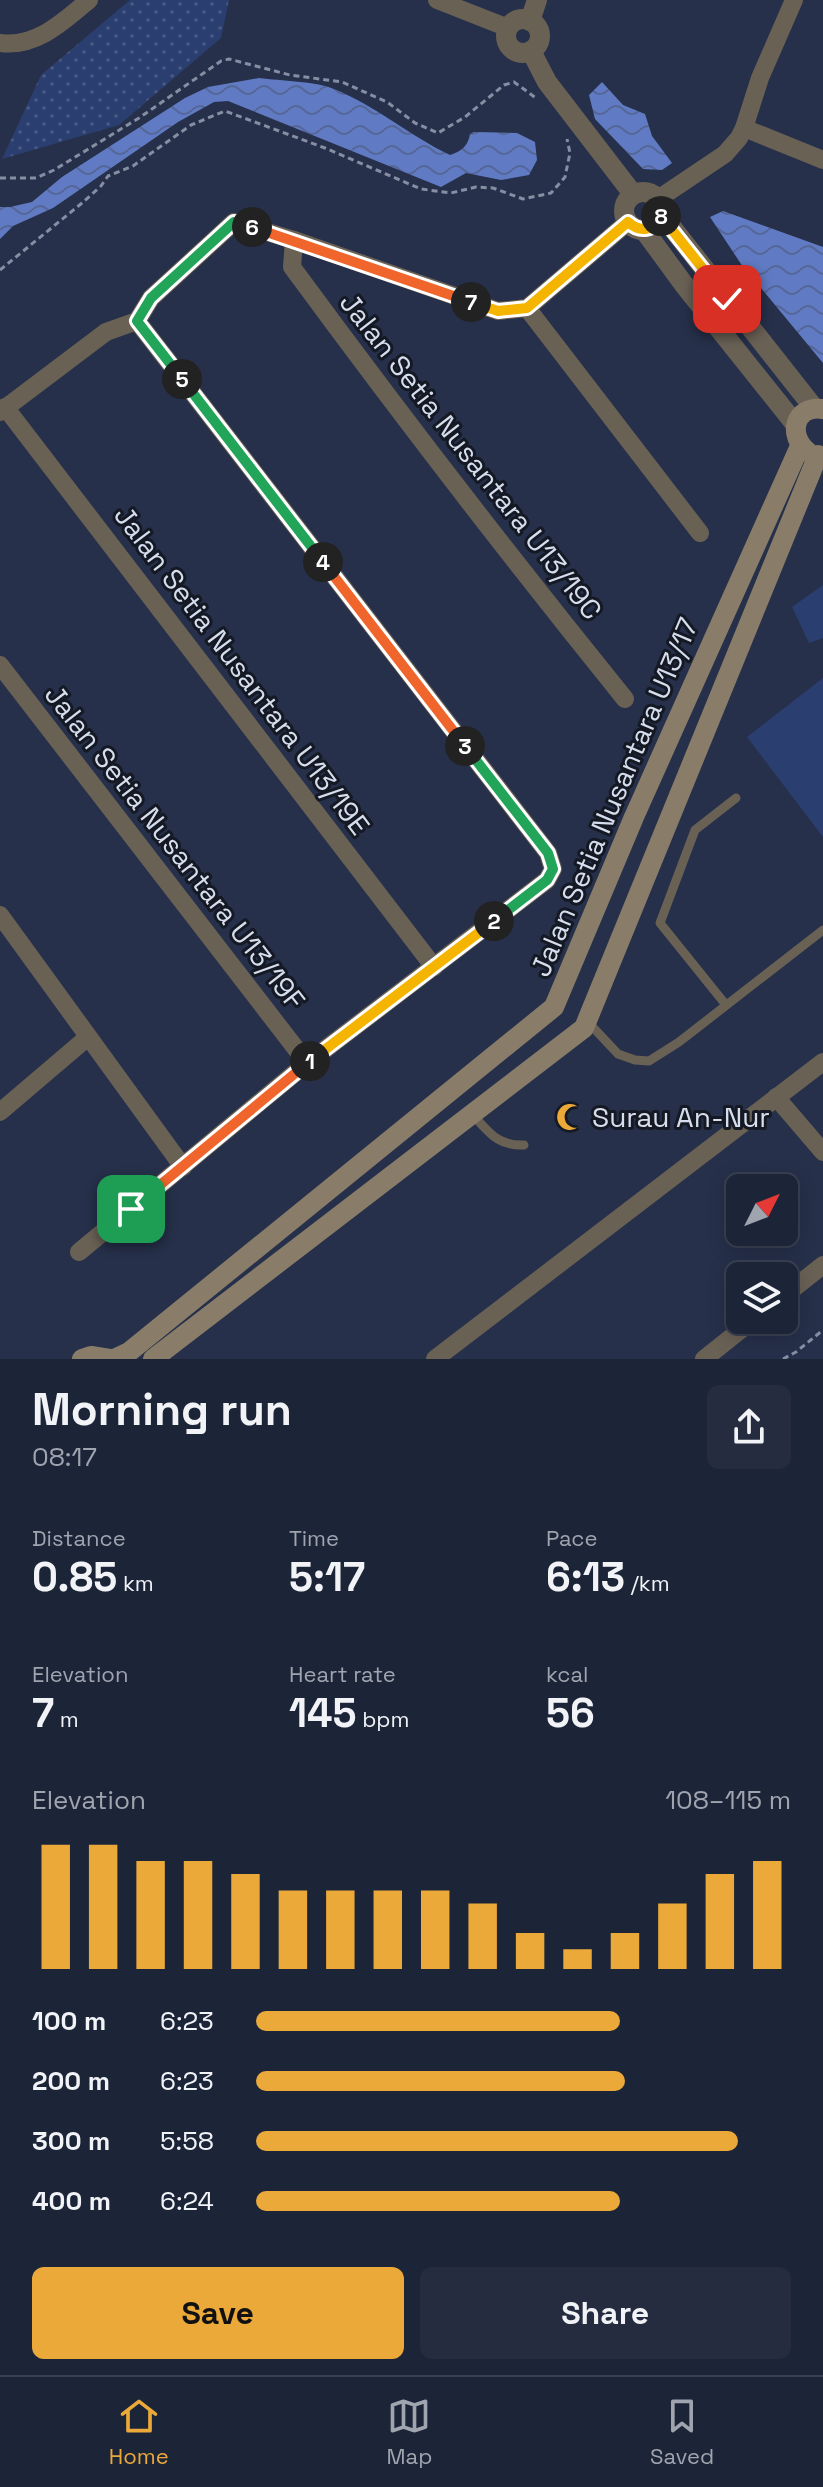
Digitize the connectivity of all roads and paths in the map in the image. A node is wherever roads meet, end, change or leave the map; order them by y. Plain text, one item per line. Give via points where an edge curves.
1 (89, 0) edge
2 (437, 0) edge
3 (537, 0) edge
4 (794, 0) edge
5 (530, 21) junction
6 (508, 28) junction
7 (0, 43) edge
8 (531, 51) junction
9 (542, 103) dead end
10 (744, 128) junction
11 (566, 136) dead end
12 (823, 160) edge
13 (0, 178) edge
14 (633, 194) junction
15 (660, 207) junction
16 (636, 226) junction
17 (294, 240) junction
18 (0, 270) edge
19 (527, 308) junction
20 (137, 321) junction
21 (818, 409) edge
22 (3, 410) edge
23 (809, 445) edge
24 (700, 533) dead end
25 (0, 665) edge
26 (625, 699) dead end
27 (736, 798) dead end
28 (0, 915) edge
29 (823, 930) edge
30 (434, 967) junction
31 (726, 1005) junction
32 (587, 1021) junction
33 (88, 1037) junction
34 (823, 1062) edge
35 (307, 1063) junction
36 (776, 1097) junction
37 (0, 1112) edge
38 (472, 1114) junction
39 (524, 1145) dead end
40 (823, 1152) edge
41 (183, 1167) junction
42 (79, 1252) dead end
43 (823, 1265) edge
44 (798, 1285) edge
45 (823, 1330) edge
46 (735, 1334) edge
47 (82, 1359) edge
48 (112, 1359) edge
49 (153, 1359) edge
50 (435, 1359) edge
51 (704, 1359) edge
52 (783, 1359) edge

1 - 7 street via 57,28 30,40
2 - 6 street
3 - 5 street
4 - 10 street
5 - 6 street via 520,19
5 - 8 street via 540,33
6 - 8 street via 511,48
8 - 14 street via 540,71
9 - 13 path via 514,82 438,133 342,82 229,59 54,170 36,178
10 - 12 street
10 - 15 street via 725,154
11 - 18 path via 570,153 565,177 551,193 523,199 493,188 451,193 421,189 225,111 191,125 133,166 108,176
14 - 15 street via 644,192
14 - 16 street via 624,210
15 - 16 street via 655,225
15 - 21 street
16 - 19 street
16 - 23 street
17 - 19 street via 498,311
17 - 20 street via 234,222 151,298
17 - 26 street, Jalan Setia Nusantara U13/19C via 292,267
19 - 24 street
20 - 22 street via 106,332
20 - 30 street via 548,853 553,869 547,880
21 - 23 main road via 800,416
22 - 30 street, Jalan Setia Nusantara U13/19E
23 - 32 main road, Jalan Setia Nusantara U13/17
23 - 48 main road, Jalan Setia Nusantara U13/17 via 634,817 554,1007 129,1352
25 - 35 street, Jalan Setia Nusantara U13/19F
27 - 31 lane via 695,830 660,923
28 - 33 street
29 - 31 lane
30 - 35 street
31 - 32 lane via 649,1061 618,1054
32 - 38 main road, Jalan Setia Nusantara U13/17
33 - 37 street
33 - 41 street
34 - 36 street
35 - 41 street
36 - 40 street
36 - 50 street
38 - 39 lane via 495,1139
38 - 49 main road, Jalan Setia Nusantara U13/17
41 - 42 street
43 - 44 street
45 - 52 path
46 - 51 street
47 - 48 main road

